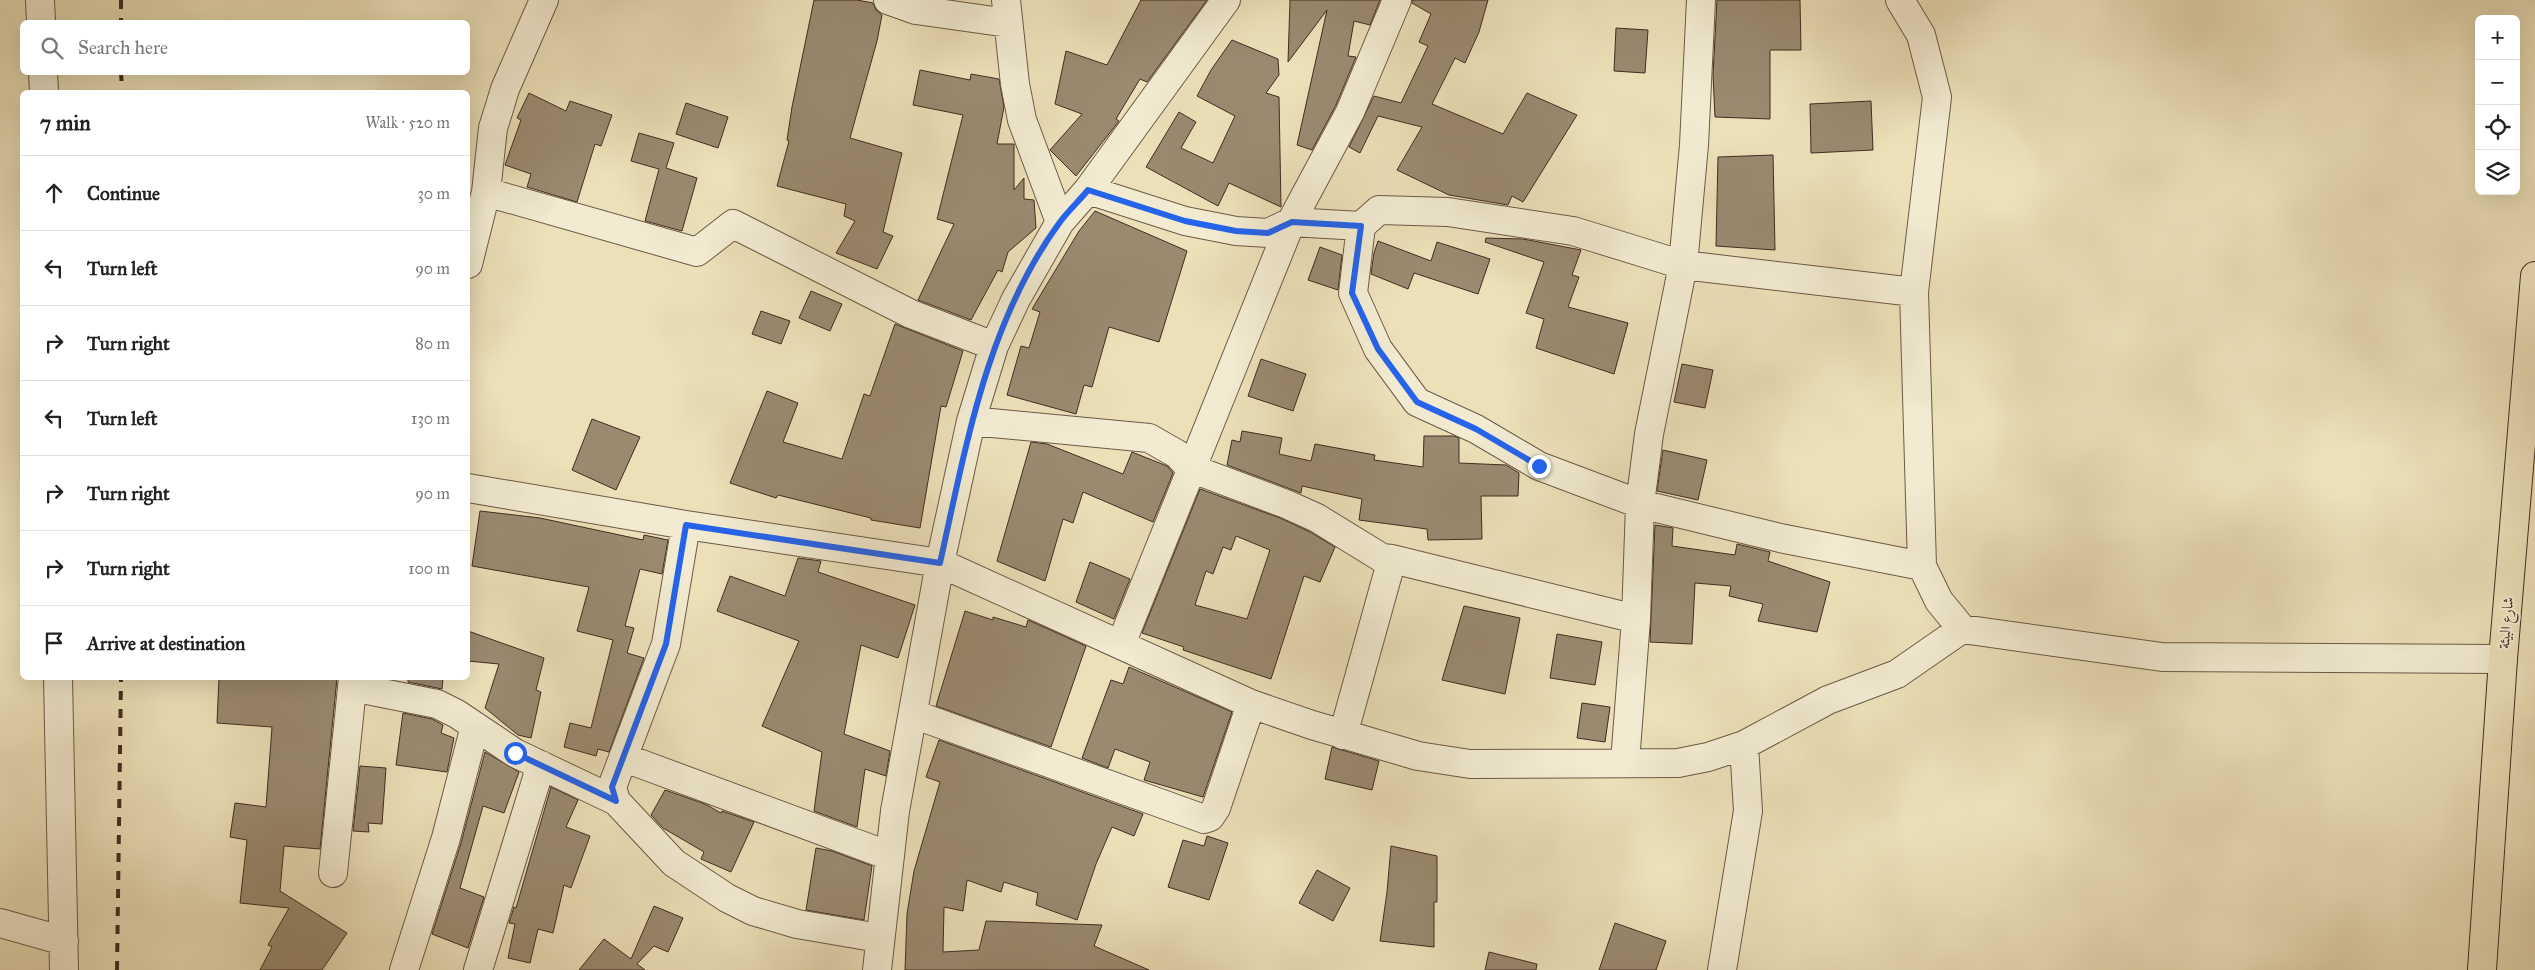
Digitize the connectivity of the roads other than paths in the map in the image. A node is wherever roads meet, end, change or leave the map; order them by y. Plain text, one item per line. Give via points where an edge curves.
1 (40, 0) edge
2 (544, 0) edge
3 (888, 0) edge
4 (1226, 0) edge
5 (1396, 0) edge
6 (1701, 0) edge
7 (1900, 0) edge
8 (1007, 12) edge
9 (41, 20) edge
10 (43, 75) edge
11 (44, 90) edge
12 (1088, 190) junction
13 (486, 192) junction
14 (1060, 222) junction
15 (1292, 222) junction
16 (1361, 226) junction
17 (470, 256) edge
18 (1683, 265) junction
19 (2535, 276) edge
20 (1914, 292) junction
21 (994, 346) junction
22 (971, 421) junction
23 (1190, 468) junction
24 (470, 488) edge
25 (1640, 504) junction
26 (686, 525) junction
27 (1392, 559) junction
28 (940, 563) junction
29 (1922, 566) junction
30 (1636, 619) junction
31 (1962, 629) junction
32 (1121, 644) junction
33 (2503, 659) junction
34 (58, 680) edge
35 (352, 682) edge
36 (1251, 704) junction
37 (913, 714) junction
38 (475, 726) junction
39 (1343, 735) junction
40 (1744, 745) junction
41 (625, 758) junction
42 (1625, 762) junction
43 (541, 765) junction
44 (616, 801) junction
45 (890, 856) junction
46 (333, 873) dead end
47 (0, 922) edge
48 (879, 938) junction
49 (64, 941) junction
50 (64, 970) edge
51 (404, 970) edge
52 (478, 970) edge
53 (877, 970) edge
54 (1722, 970) edge
55 (2482, 970) edge

1 - 9 street
2 - 13 street via 505,89 493,128
3 - 8 street via 916,10
4 - 12 street
5 - 15 street via 1350,112
6 - 18 street via 1694,145
7 - 20 street via 1921,35 1937,97
8 - 14 street via 1022,120
10 - 11 street
12 - 14 street
12 - 15 street via 1185,221 1236,231 1268,233
13 - 17 street
13 - 21 street via 698,252 733,224 911,314
14 - 21 street via 1016,299
15 - 16 street
15 - 23 street
16 - 18 street via 1379,210 1448,212 1573,231
16 - 25 street via 1352,293 1378,349 1417,402 1476,429 1539,466
18 - 20 street
18 - 25 street via 1648,434
19 - 33 main road, شارع البيئة
20 - 29 street
21 - 22 street
22 - 23 street via 1149,438 1177,454
22 - 28 street
23 - 27 street via 1286,504 1317,518 1382,558
23 - 32 street
24 - 26 street
25 - 29 street via 1780,538
25 - 30 street
26 - 28 street
26 - 41 street via 666,644
27 - 30 street
27 - 39 street
28 - 32 street
28 - 37 street
29 - 31 street via 1939,601
30 - 42 street
31 - 33 street via 2162,657
31 - 40 street via 1897,674 1828,700
32 - 36 street
33 - 55 main road, شارع البيئة
34 - 49 street
35 - 38 street via 437,704
35 - 46 street
36 - 37 street via 1216,808 1210,817 1204,819
36 - 39 street
37 - 45 street
38 - 43 street via 515,753
38 - 51 street via 446,838
39 - 42 street via 1418,756 1470,764
40 - 42 street via 1678,763
40 - 54 street via 1748,811
41 - 44 street via 612,787
41 - 45 street
43 - 44 street
43 - 52 street
44 - 48 street via 674,863 727,898 752,911 797,924
45 - 48 street
47 - 49 street
48 - 53 street
49 - 50 street

